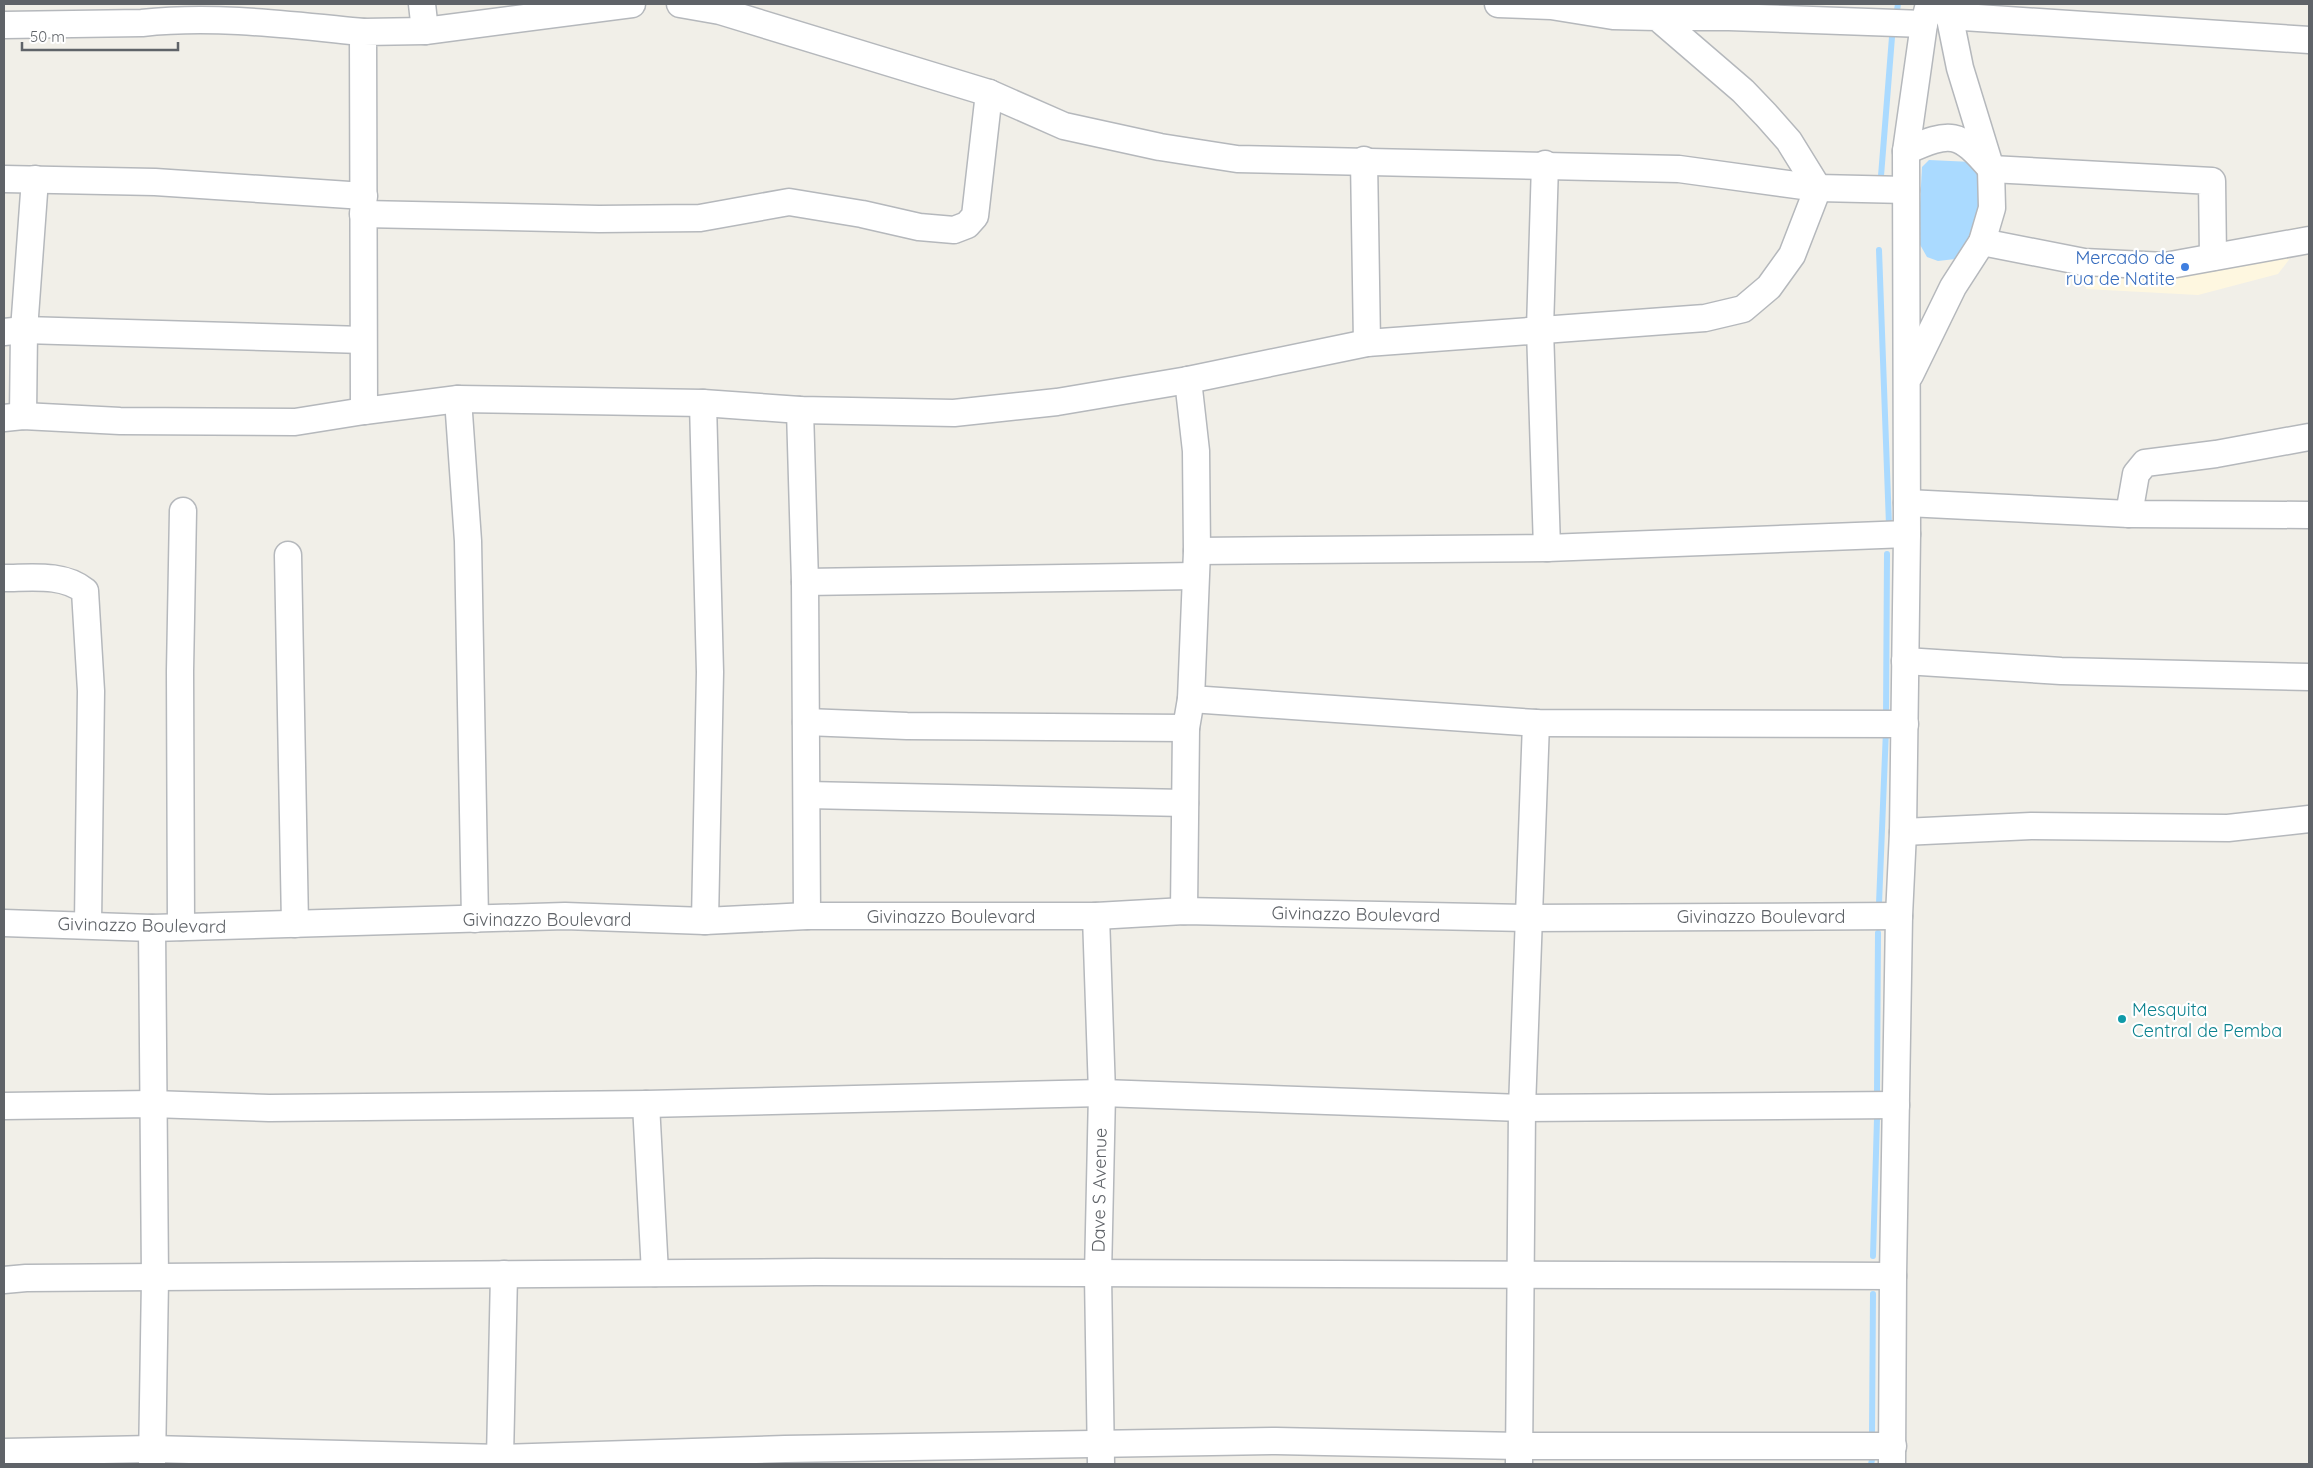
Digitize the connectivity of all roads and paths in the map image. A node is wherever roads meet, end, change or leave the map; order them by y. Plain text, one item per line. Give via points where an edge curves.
1 (422, 4) edge
2 (632, 4) edge
3 (680, 4) edge
4 (1498, 4) edge
5 (1551, 5) edge
6 (163, 12) edge
7 (1937, 12) edge
8 (1657, 17) junction
9 (4, 25) edge
10 (425, 31) junction
11 (363, 32) junction
12 (2309, 40) edge
13 (989, 93) junction
14 (1906, 151) junction
15 (1364, 160) junction
16 (1545, 164) junction
17 (1991, 169) junction
18 (4, 178) edge
19 (35, 178) junction
20 (1818, 188) junction
21 (1906, 190) junction
22 (364, 205) junction
23 (2309, 240) edge
24 (1982, 242) junction
25 (2213, 257) junction
26 (1540, 329) junction
27 (14, 331) edge
28 (362, 340) junction
29 (1367, 343) junction
30 (1188, 380) junction
31 (1907, 381) junction
32 (458, 399) junction
33 (703, 403) junction
34 (800, 410) junction
35 (364, 411) junction
36 (13, 417) edge
37 (2309, 437) edge
38 (1907, 503) junction
39 (183, 511) dead end
40 (2129, 514) junction
41 (2309, 515) edge
42 (1908, 534) junction
43 (1547, 548) junction
44 (1197, 551) junction
45 (288, 555) dead end
46 (1195, 576) junction
47 (4, 578) edge
48 (805, 582) junction
49 (1905, 661) junction
50 (2309, 677) edge
51 (1191, 699) junction
52 (806, 722) junction
53 (1536, 723) junction
54 (1905, 724) junction
55 (1186, 728) junction
56 (807, 795) junction
57 (1185, 803) junction
58 (2309, 819) edge
59 (1904, 832) junction
60 (1184, 911) junction
61 (806, 916) junction
62 (1096, 916) junction
63 (1900, 916) junction
64 (1527, 918) junction
65 (474, 919) junction
66 (705, 921) junction
67 (4, 923) edge
68 (88, 924) junction
69 (295, 924) junction
70 (181, 927) junction
71 (152, 928) junction
72 (1102, 1093) junction
73 (152, 1104) junction
74 (646, 1104) junction
75 (1896, 1105) junction
76 (4, 1106) edge
77 (1522, 1108) junction
78 (504, 1274) junction
79 (655, 1274) junction
80 (1098, 1275) junction
81 (1521, 1275) junction
82 (1893, 1276) junction
83 (155, 1279) junction
84 (4, 1280) edge
85 (4, 1452) edge
86 (1100, 1454) edge
87 (1519, 1455) edge
88 (1892, 1455) edge
89 (152, 1457) edge
90 (500, 1458) junction

1 - 10 street
2 - 10 street
3 - 13 street via 720,11
4 - 5 street
5 - 8 street via 1614,16
6 - 9 street via 142,23
6 - 11 street
7 - 8 street
7 - 12 street
7 - 14 street
7 - 17 street via 1960,68
8 - 20 street via 1766,115 1789,141
10 - 11 street
11 - 22 street
13 - 15 street via 1064,126 1160,147 1237,159
13 - 22 street via 975,216 967,225 954,230 919,227 790,202 700,218 599,219
14 - 17 street via 1933,139 1964,140
14 - 21 street
15 - 16 street
15 - 29 street
16 - 20 street via 1679,169
16 - 26 street
17 - 24 street via 1992,208
17 - 25 street via 2212,180
18 - 19 street
19 - 22 street via 155,182
19 - 27 street
20 - 21 street
20 - 26 street via 1792,255 1770,287 1744,309 1705,318 1644,324
21 - 31 street
22 - 28 street
23 - 25 street
24 - 25 street via 2084,262 2118,265 2165,266
24 - 31 street via 1954,287
26 - 29 street
26 - 43 street
27 - 28 street
27 - 36 street
28 - 35 street
29 - 30 street
30 - 34 street via 1057,402 954,413
30 - 44 street via 1196,451
31 - 38 street
32 - 33 street
32 - 35 street
32 - 65 street via 468,541
33 - 34 street
33 - 66 street via 710,672
34 - 48 street
35 - 36 street via 295,422
37 - 40 street via 2145,463 2136,474
38 - 40 street
38 - 42 street
39 - 70 street
40 - 41 street
42 - 43 street
42 - 49 street
43 - 44 street
44 - 46 street
45 - 69 street
46 - 48 street
46 - 51 street
47 - 68 street via 60,579 77,584 85,591 91,691
48 - 52 street
49 - 50 street via 2061,670
49 - 54 street
51 - 53 street
51 - 55 street
52 - 55 street
52 - 56 street
53 - 54 street
53 - 64 street
54 - 59 street
55 - 57 street
56 - 57 street
56 - 61 street
57 - 60 street
58 - 59 street via 2228,828 2031,826
59 - 63 street
60 - 62 street, Givinazzo Boulevard
60 - 64 street, Givinazzo Boulevard
61 - 62 street, Givinazzo Boulevard
61 - 66 street, Givinazzo Boulevard
62 - 72 street, Dave S Avenue
63 - 64 street, Givinazzo Boulevard
63 - 75 street
64 - 77 street
65 - 66 street, Givinazzo Boulevard via 565,916
65 - 69 street, Givinazzo Boulevard
67 - 68 street, Givinazzo Boulevard
68 - 71 street, Givinazzo Boulevard
69 - 70 street, Givinazzo Boulevard
70 - 71 street, Givinazzo Boulevard
71 - 73 street
72 - 74 street
72 - 77 street
72 - 80 street, Dave S Avenue
73 - 74 street via 279,1108
73 - 76 street
73 - 83 street
74 - 79 street
75 - 77 street
75 - 82 street
77 - 81 street
78 - 79 street
78 - 83 street
78 - 90 street
79 - 80 street
80 - 81 street
80 - 86 street, Dave S Avenue
81 - 82 street
81 - 87 street
82 - 88 street
83 - 84 street
83 - 89 street
85 - 89 street
86 - 87 street via 1276,1441
86 - 90 street via 784,1448
87 - 88 street
89 - 90 street

